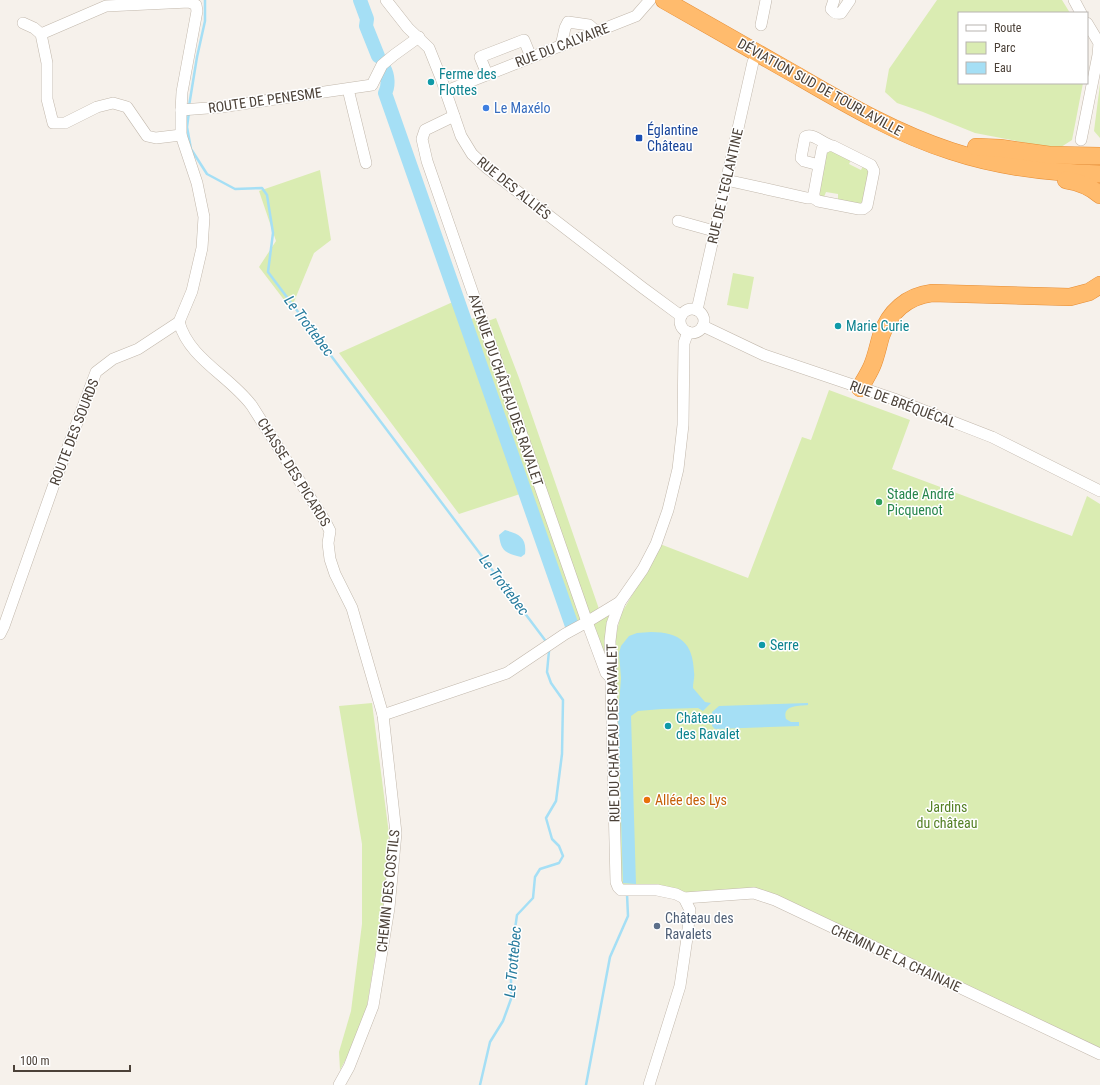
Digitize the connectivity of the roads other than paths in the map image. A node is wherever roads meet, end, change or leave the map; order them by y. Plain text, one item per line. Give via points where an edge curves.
1 (386, 0) edge
2 (650, 0) edge
3 (664, 0) edge
4 (686, 0) edge
5 (766, 0) edge
6 (834, 0) edge
7 (850, 0) edge
8 (1074, 0) edge
9 (1080, 12) edge
10 (23, 23) dead end
11 (761, 25) dead end
12 (1088, 25) edge
13 (597, 32) junction
14 (41, 34) junction
15 (419, 37) junction
16 (561, 46) junction
17 (531, 57) junction
18 (753, 62) dead end
19 (486, 74) junction
20 (348, 89) junction
21 (446, 91) junction
22 (181, 110) junction
23 (454, 116) junction
24 (181, 134) junction
25 (1080, 140) dead end
26 (828, 146) junction
27 (976, 147) junction
28 (1100, 156) edge
29 (366, 163) dead end
30 (1100, 164) edge
31 (819, 165) junction
32 (1017, 167) junction
33 (1100, 174) edge
34 (726, 180) junction
35 (1100, 195) edge
36 (814, 198) junction
37 (678, 222) dead end
38 (714, 231) junction
39 (1100, 285) edge
40 (696, 310) junction
41 (681, 316) junction
42 (179, 322) junction
43 (703, 326) junction
44 (688, 332) junction
45 (866, 390) junction
46 (1100, 492) edge
47 (620, 602) junction
48 (587, 622) junction
49 (0, 634) edge
50 (610, 679) junction
51 (383, 715) junction
52 (684, 898) junction
53 (1100, 1054) edge
54 (340, 1085) edge
55 (649, 1085) edge

1 - 15 street, RUE DES ALLIÉS via 404,24
2 - 13 street, RUE DU CALVAIRE via 636,16
3 - 32 highway, DÉVIATION SUD DE TOURLAVILLE via 864,114 903,133 951,151
4 - 27 highway, DÉVIATION SUD DE TOURLAVILLE via 907,124
5 - 11 street
6 - 7 street via 831,9 837,14
8 - 9 street
10 - 14 street
12 - 25 street via 1098,43 1098,49
13 - 16 street, RUE DU CALVAIRE
13 - 16 street via 589,25 568,22
14 - 22 street via 106,6 189,2 196,5
14 - 24 street via 47,63 47,99 53,123 66,123 113,103 127,107 147,136 156,138
15 - 20 street, ROUTE DE PENESME via 382,65 372,85
15 - 21 street, RUE DES ALLIÉS via 429,48
16 - 17 street, RUE DU CALVAIRE
17 - 19 street, RUE DU CALVAIRE
17 - 19 street via 524,40 480,57
18 - 34 street, RUE DE L'EGLANTINE
19 - 21 street, RUE DU CALVAIRE
20 - 22 street, ROUTE DE PENESME via 221,107
20 - 29 street
21 - 23 street, RUE DES ALLIÉS
22 - 24 street
23 - 41 street, RUE DES ALLIÉS via 468,148 487,168
23 - 48 street, AVENUE DU CHÂTEAU DES RAVALET via 425,130 423,146
24 - 42 street via 197,183 204,217 202,248 192,291
26 - 31 street via 822,149
26 - 31 street via 810,136 805,137 801,158
26 - 36 street via 833,146 872,166 874,171 867,206 858,209
27 - 28 highway via 1049,155
27 - 30 highway, DÉVIATION SUD DE TOURLAVILLE via 1053,162
31 - 36 street
32 - 33 highway, DÉVIATION SUD DE TOURLAVILLE via 1063,174
32 - 35 highway via 1056,179 1079,182
34 - 36 street
34 - 38 street, RUE DE L'EGLANTINE
37 - 38 street
38 - 40 street, RUE DE L'EGLANTINE
39 - 45 highway via 1089,292 1070,297 932,293 914,297 900,306 888,319
40 - 41 street via 686,310
40 - 43 street via 703,316
41 - 44 street via 680,323
42 - 49 street, ROUTE DES SOURDS via 96,372
42 - 51 street, CHASSE DES PICARDS via 182,332 198,355 243,394 252,406 328,526 330,559 352,608
43 - 44 street via 695,332
43 - 45 street, RUE DE BRÉQUÉCAL via 764,355
44 - 47 street, RUE DU CHATEAU DES RAVALET via 684,343 684,425 678,469 668,510 656,544 643,569
45 - 46 street, RUE DE BRÉQUÉCAL via 992,437
47 - 48 street
47 - 50 street, RUE DU CHATEAU DES RAVALET via 612,624
48 - 50 street, AVENUE DU CHÂTEAU DES RAVALET
48 - 51 street via 506,673
50 - 52 street, RUE DU CHATEAU DES RAVALET via 616,882 621,890 657,890
51 - 54 street, CHEMIN DES COSTILS via 396,833 389,908 373,1006
52 - 53 street, CHEMIN DE LA CHAINAIE via 754,893 775,900
52 - 55 street via 690,910 680,986

